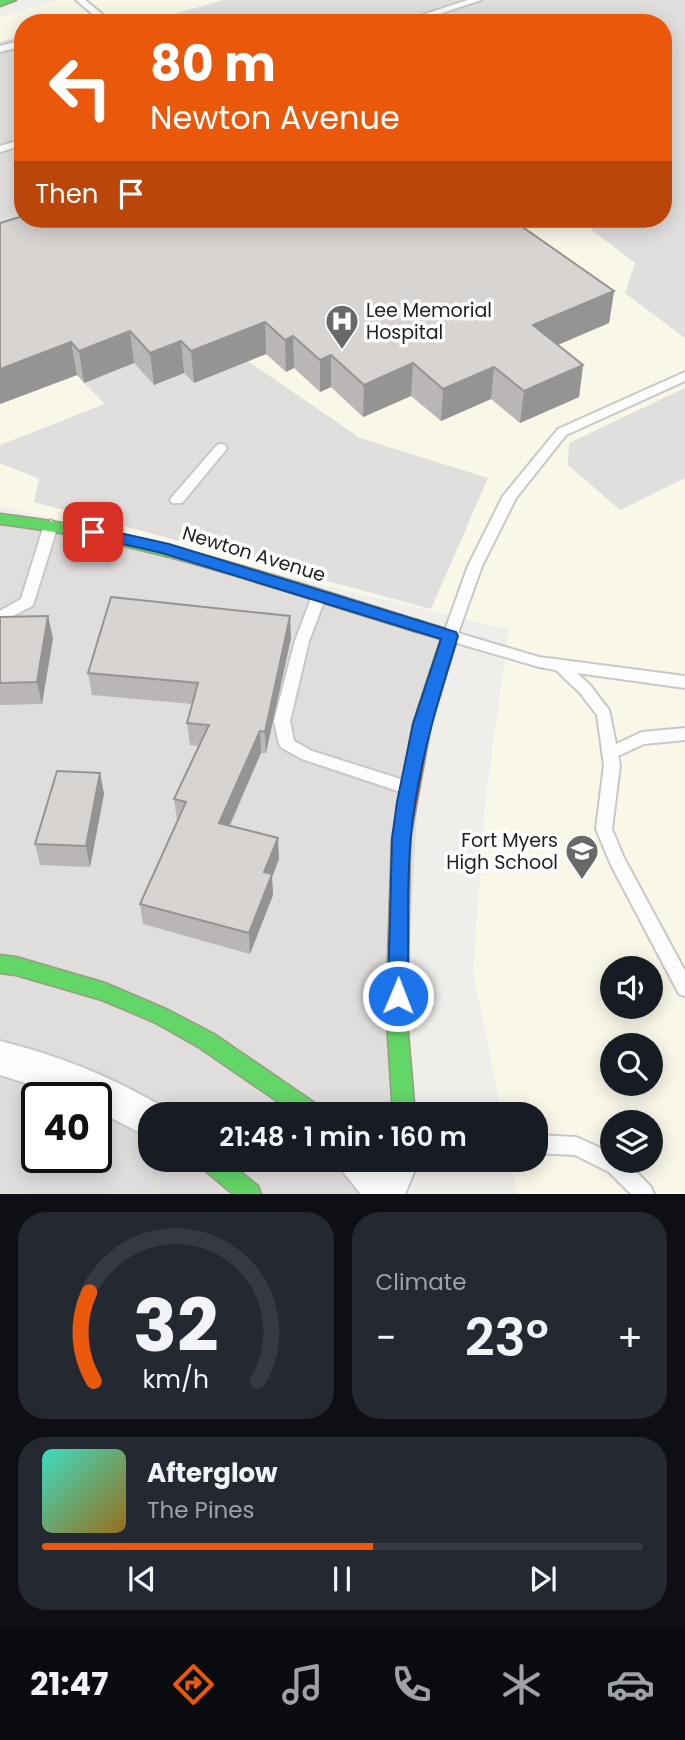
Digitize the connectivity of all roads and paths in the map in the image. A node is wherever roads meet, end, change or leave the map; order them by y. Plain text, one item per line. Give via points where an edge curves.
1 (11, 0) edge
2 (80, 0) edge
3 (477, 0) edge
4 (0, 3) edge
5 (98, 14) edge
6 (431, 14) edge
7 (685, 376) edge
8 (221, 448) dead end
9 (177, 500) dead end
10 (0, 519) edge
11 (51, 524) junction
12 (319, 596) junction
13 (0, 618) edge
14 (450, 636) junction
15 (560, 665) junction
16 (685, 682) edge
17 (685, 734) edge
18 (611, 754) junction
19 (409, 789) junction
20 (0, 964) edge
21 (685, 988) edge
22 (0, 1059) edge
23 (296, 1102) edge
24 (403, 1102) edge
25 (138, 1114) edge
26 (548, 1145) edge
27 (223, 1172) edge
28 (372, 1172) edge
29 (388, 1185) edge
30 (250, 1194) edge
31 (643, 1194) edge

1 - 4 street
2 - 5 lane
3 - 6 lane
7 - 14 lane via 562,432 510,496 475,566
8 - 9 lane
10 - 11 street, Newton Avenue
11 - 12 street, Newton Avenue via 163,548
11 - 13 lane via 27,602
12 - 14 street, Newton Avenue
12 - 19 lane via 302,641 282,721 287,744
14 - 15 lane
14 - 19 street via 422,724
15 - 16 lane
15 - 18 lane via 604,714
17 - 18 lane via 642,738
18 - 21 lane via 604,830
19 - 24 street via 401,839 398,1009
20 - 23 street via 105,992 161,1016 207,1041
22 - 25 street via 78,1084
26 - 31 lane via 576,1146 616,1165
27 - 30 street
28 - 29 street

